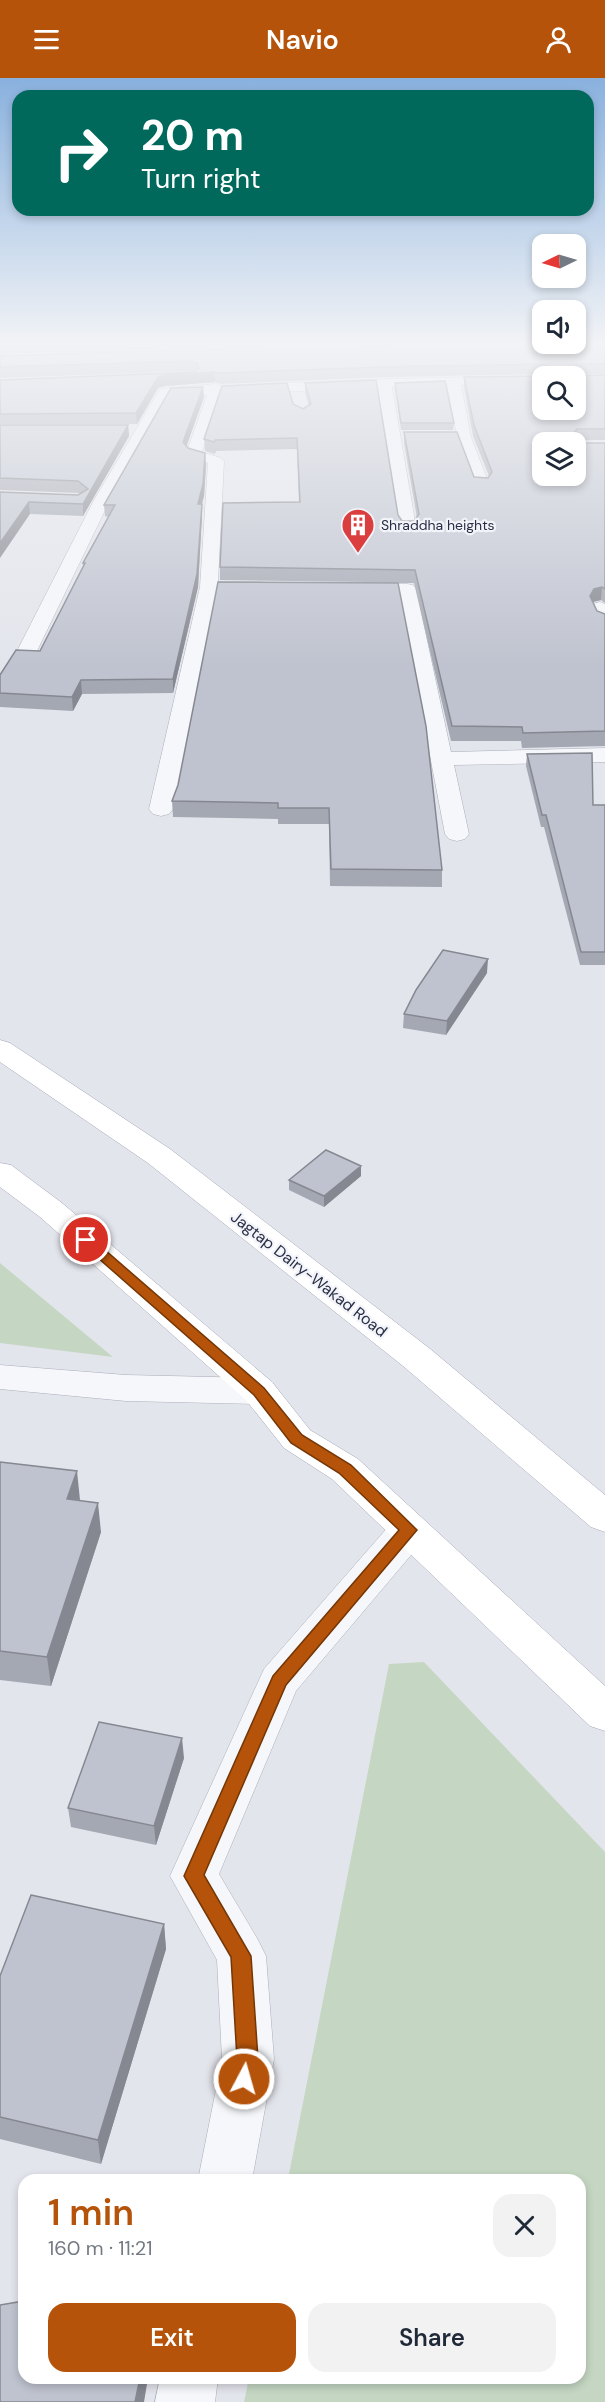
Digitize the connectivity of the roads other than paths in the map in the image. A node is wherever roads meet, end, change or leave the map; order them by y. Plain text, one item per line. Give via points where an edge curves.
1 (123, 451) edge
2 (195, 451) edge
3 (401, 451) edge
4 (465, 451) edge
5 (481, 484) edge
6 (408, 527) edge
7 (209, 587) junction
8 (276, 588) edge
9 (342, 588) edge
10 (27, 651) edge
11 (605, 755) edge
12 (442, 759) junction
13 (161, 808) dead end
14 (458, 834) dead end
15 (0, 1049) edge
16 (0, 1172) edge
17 (0, 1377) edge
18 (259, 1391) junction
19 (605, 1517) edge
20 (409, 1530) junction
21 (605, 1713) edge
22 (226, 2174) edge
23 (188, 2384) edge
24 (185, 2402) edge

1 - 10 street
2 - 7 street via 216,461
3 - 6 street
4 - 5 street
7 - 8 street
7 - 13 street
9 - 12 street via 407,589
11 - 12 street
12 - 14 street
15 - 19 main road, Jagtap Dairy-Wakad Road via 159,1156 416,1357
16 - 18 main road via 51,1209
17 - 18 street via 126,1388
18 - 20 main road via 297,1439 345,1469
20 - 21 main road
20 - 22 street via 279,1681 194,1876 241,1956 248,2059
23 - 24 street

